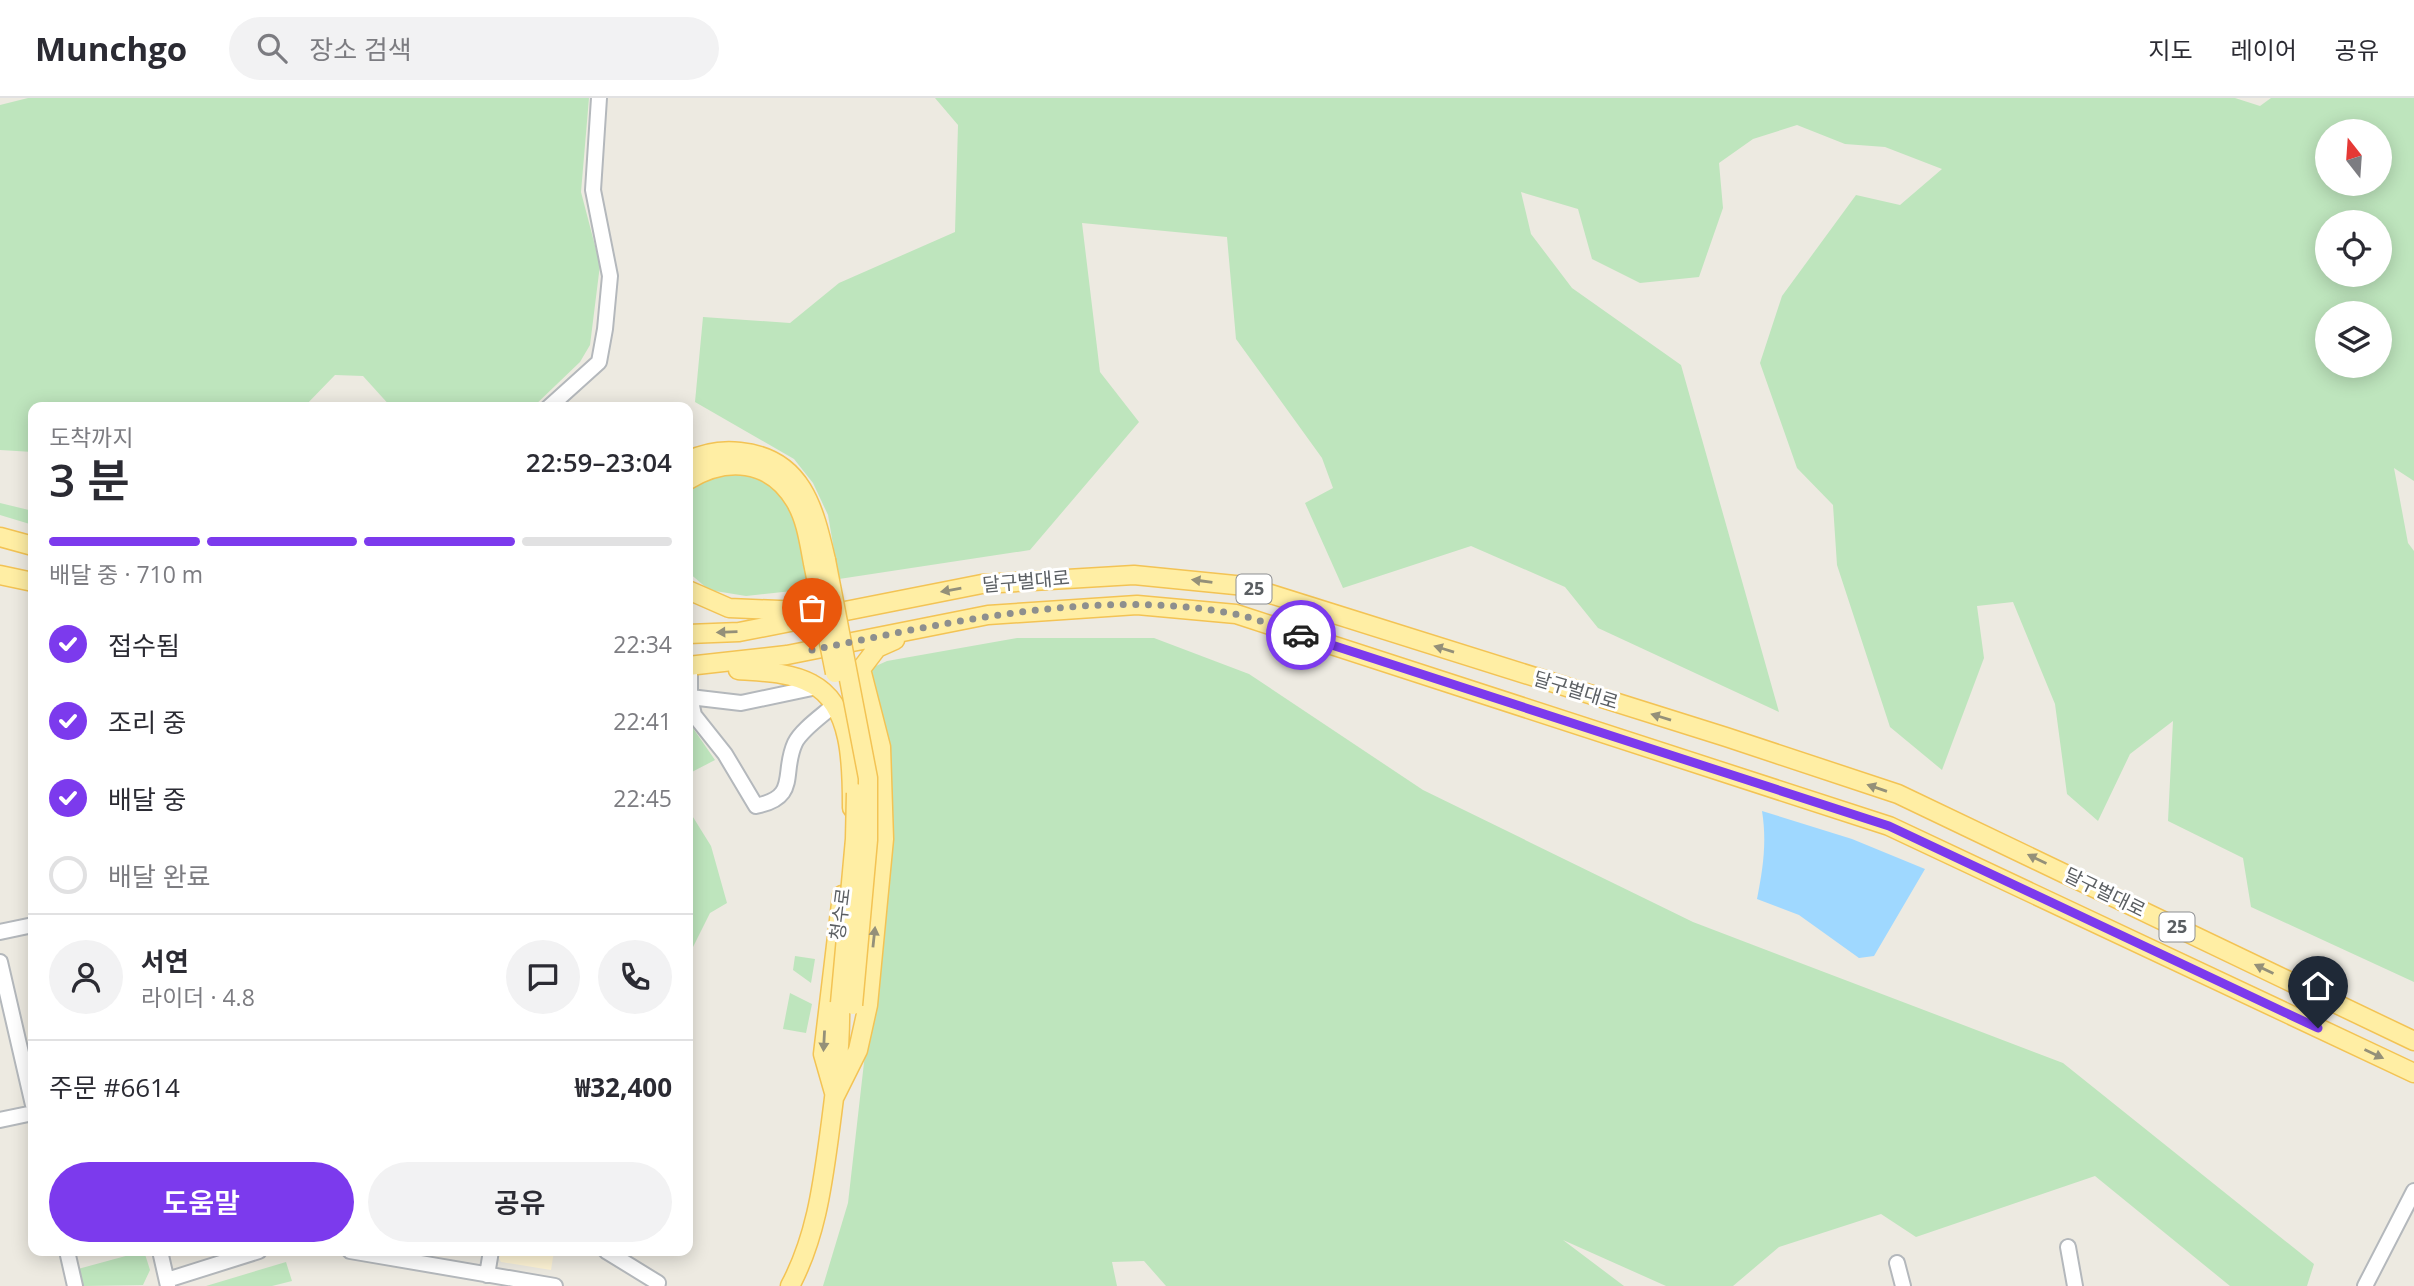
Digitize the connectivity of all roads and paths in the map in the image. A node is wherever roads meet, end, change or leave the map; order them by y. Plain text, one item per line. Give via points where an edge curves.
1 (599, 98) edge
2 (555, 402) edge
3 (693, 460) edge
4 (693, 477) edge
5 (0, 537) edge
6 (28, 545) edge
7 (819, 562) junction
8 (0, 575) edge
9 (28, 581) edge
10 (693, 592) edge
11 (860, 606) junction
12 (905, 631) junction
13 (693, 634) edge
14 (694, 665) edge
15 (817, 687) junction
16 (693, 697) edge
17 (834, 705) junction
18 (693, 710) edge
19 (28, 926) edge
20 (0, 932) edge
21 (0, 962) edge
22 (853, 1004) junction
23 (2414, 1041) edge
24 (2414, 1073) edge
25 (28, 1083) edge
26 (835, 1096) junction
27 (28, 1114) edge
28 (0, 1120) edge
29 (2414, 1191) edge
30 (2068, 1247) dead end
31 (68, 1256) edge
32 (161, 1256) edge
33 (245, 1256) edge
34 (379, 1256) edge
35 (490, 1256) edge
36 (614, 1256) edge
37 (1897, 1263) dead end
38 (487, 1275) junction
39 (168, 1283) edge
40 (75, 1286) edge
41 (555, 1286) edge
42 (657, 1286) edge
43 (790, 1286) edge
44 (1903, 1286) edge
45 (2075, 1286) edge
46 (2365, 1286) edge

1 - 2 street via 593,190 610,276 606,329 599,362
3 - 7 main road via 726,450 758,454 780,464 801,486 816,518
4 - 7 main road via 709,468 736,464 761,469 786,487 797,503
5 - 6 main road
7 - 22 main road, bridge via 856,779
8 - 9 main road
10 - 11 main road via 729,608 806,611
11 -> 13 main road, 달구벌대로 / 25 via 738,632
23 -> 11 main road, 달구벌대로 / 25 via 1898,794 1245,586 1178,577 1090,576 982,584
12 - 14 main road, 달구벌대로 / 25 via 777,657
22 -> 12 main road, 청수로 via 884,839 881,747 861,669 866,659
12 -> 24 main road, 달구벌대로 / 25 via 988,615 1137,605 1236,614 1889,826
14 - 15 main road via 784,674
15 - 16 street via 741,703
15 - 17 main road
17 - 18 street via 795,742 782,796 756,806
17 -> 26 main road, 청수로 via 852,770 852,821 823,1054
19 - 20 street
21 - 25 street
22 - 26 main road, 청수로 via 841,1046
22 - 26 main road via 858,1050
26 - 43 main road, 청수로 via 819,1209
27 - 28 street
29 - 46 street
30 - 45 street
31 - 40 street
32 - 39 street
33 - 39 street
34 - 38 street
35 - 38 street
36 - 42 street
37 - 44 street
38 - 41 street

